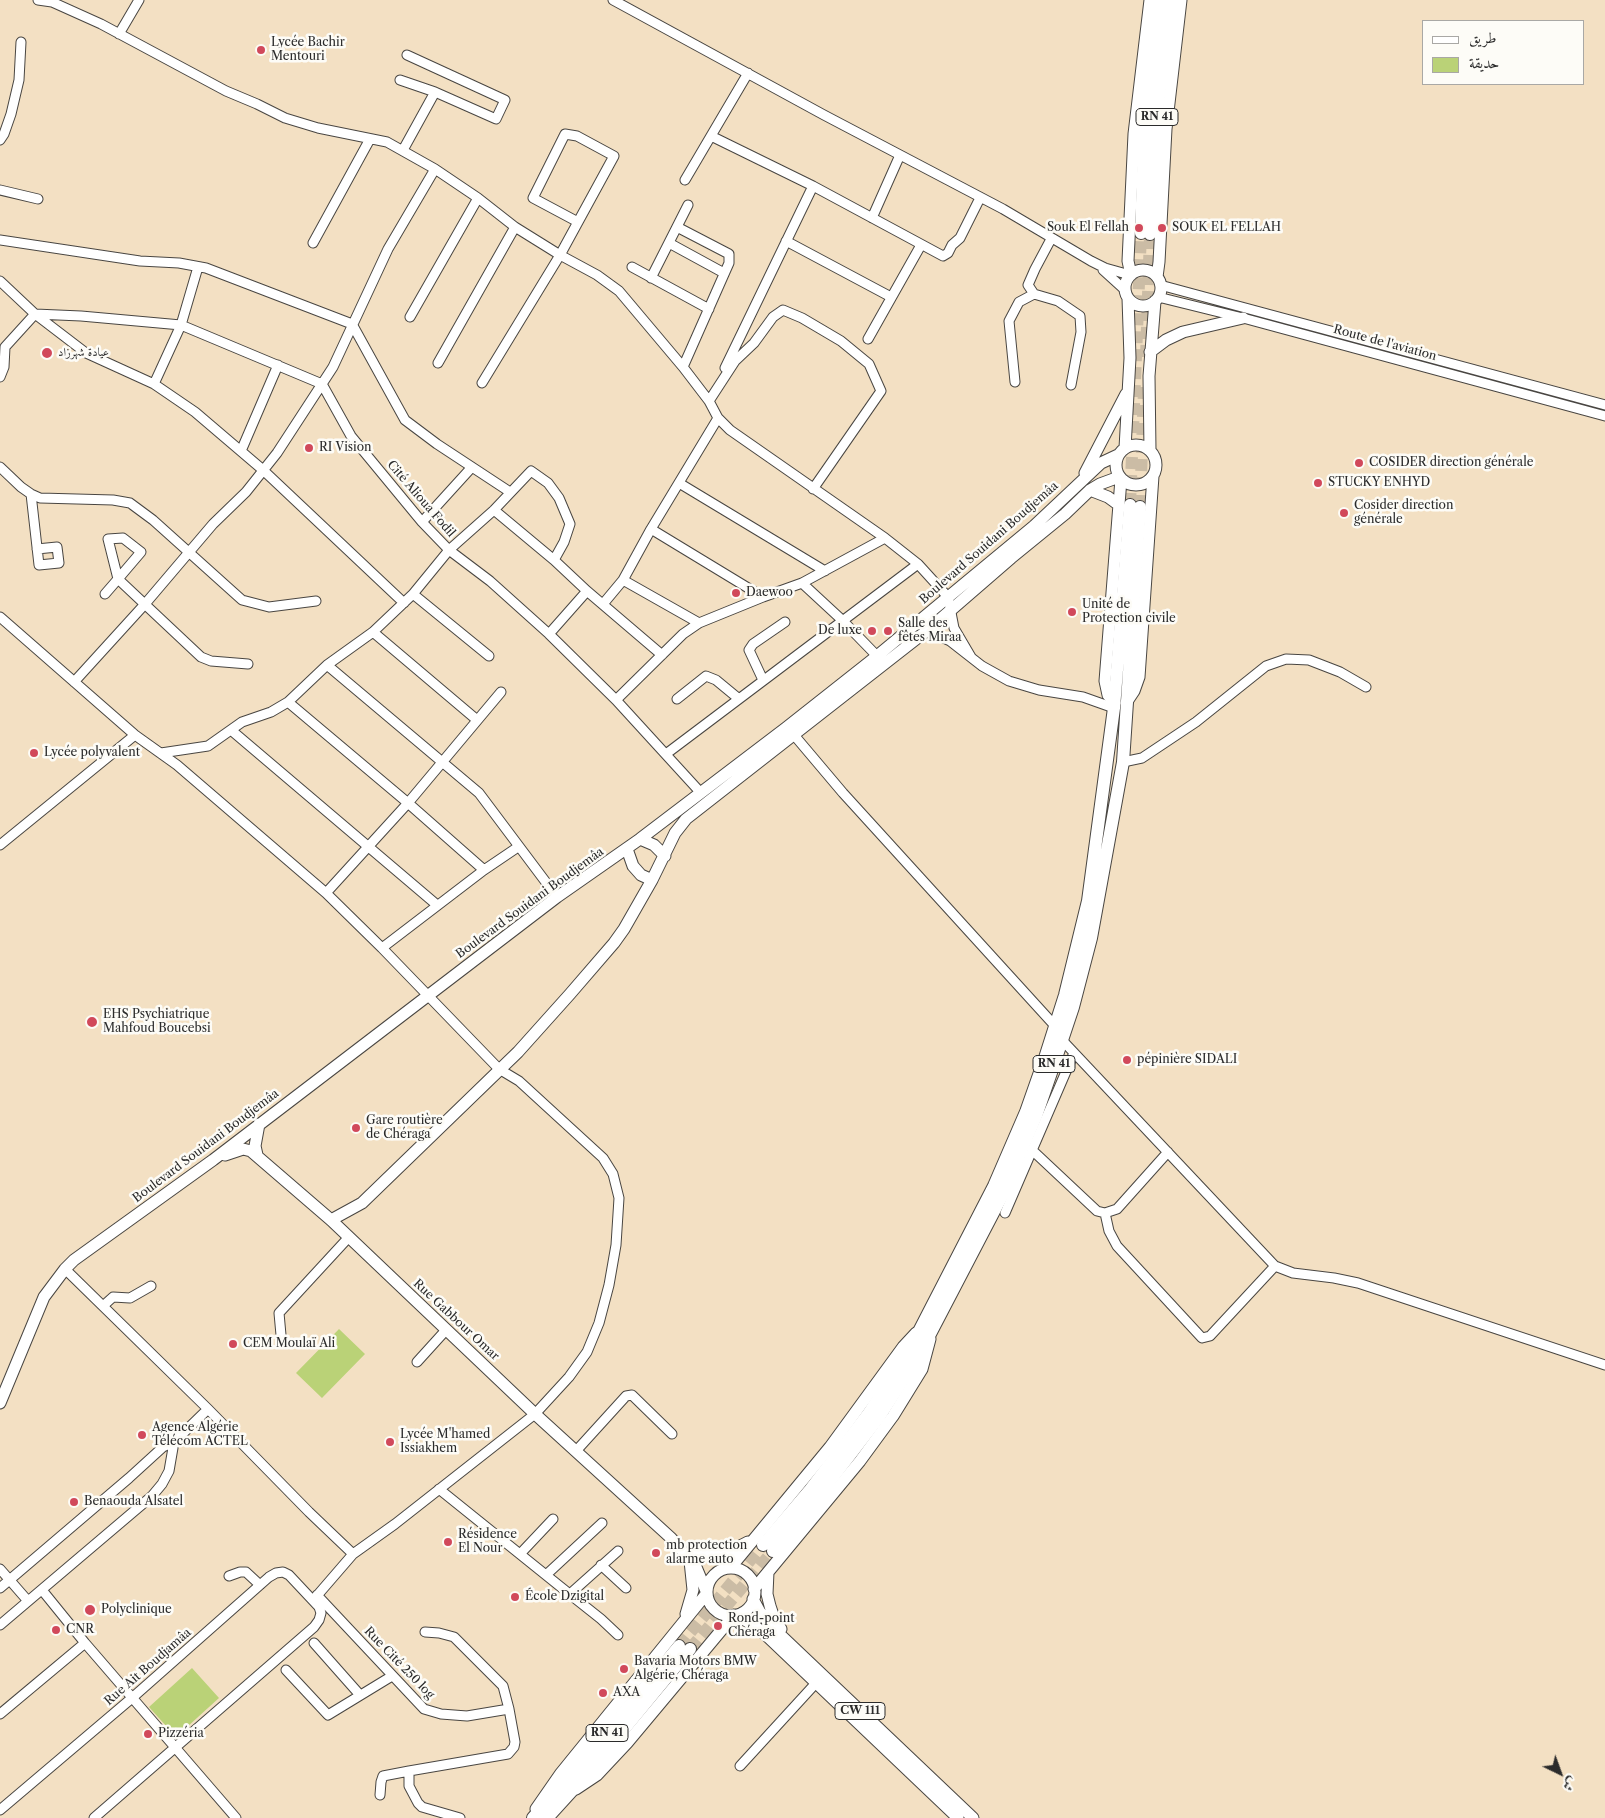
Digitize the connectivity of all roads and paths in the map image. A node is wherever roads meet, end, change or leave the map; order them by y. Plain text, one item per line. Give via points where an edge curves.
1 (38, 0) edge
2 (138, 0) edge
3 (613, 0) edge
4 (1150, 0) edge
5 (1160, 0) edge
6 (1171, 0) edge
7 (1181, 0) edge
8 (119, 34) junction
9 (21, 42) dead end
10 (407, 55) dead end
11 (748, 73) junction
12 (400, 80) dead end
13 (435, 92) junction
14 (711, 136) junction
15 (370, 139) junction
16 (0, 140) edge
17 (404, 150) junction
18 (900, 155) junction
19 (435, 169) junction
20 (685, 180) dead end
21 (813, 186) junction
22 (0, 190) edge
23 (478, 198) junction
24 (980, 198) junction
25 (38, 199) dead end
26 (688, 205) dead end
27 (872, 218) junction
28 (578, 222) junction
29 (515, 227) junction
30 (677, 227) junction
31 (1051, 239) junction
32 (0, 240) edge
33 (786, 240) junction
34 (313, 243) dead end
35 (669, 243) junction
36 (921, 245) junction
37 (560, 255) junction
38 (1091, 261) junction
39 (198, 267) junction
40 (632, 267) dead end
41 (724, 273) junction
42 (1130, 275) junction
43 (651, 278) junction
44 (0, 281) edge
45 (1159, 281) junction
46 (1034, 294) junction
47 (1127, 294) junction
48 (891, 297) junction
49 (1156, 299) junction
50 (709, 308) junction
51 (35, 314) junction
52 (410, 316) dead end
53 (1243, 318) junction
54 (352, 324) junction
55 (181, 325) junction
56 (868, 339) dead end
57 (3, 344) edge
58 (1150, 352) junction
59 (438, 363) dead end
60 (278, 365) junction
61 (683, 367) junction
62 (0, 377) edge
63 (1015, 382) dead end
64 (482, 383) dead end
65 (154, 384) junction
66 (322, 384) junction
67 (1071, 385) dead end
68 (1129, 388) junction
69 (709, 400) junction
70 (1605, 406) edge
71 (1605, 416) edge
72 (718, 418) junction
73 (1150, 450) junction
74 (241, 451) junction
75 (1122, 451) junction
76 (0, 467) edge
77 (472, 467) junction
78 (263, 470) junction
79 (1153, 476) junction
80 (1120, 478) junction
81 (1080, 482) junction
82 (679, 483) junction
83 (813, 489) junction
84 (1090, 490) junction
85 (510, 492) junction
86 (31, 494) junction
87 (1130, 505) junction
88 (494, 510) junction
89 (422, 522) junction
90 (651, 529) junction
91 (885, 538) junction
92 (37, 549) dead end
93 (449, 550) junction
94 (188, 552) junction
95 (554, 560) junction
96 (918, 564) junction
97 (825, 571) junction
98 (118, 579) junction
99 (622, 580) junction
100 (802, 583) junction
101 (587, 591) junction
102 (105, 594) dead end
103 (413, 594) junction
104 (763, 597) junction
105 (948, 597) junction
106 (316, 601) dead end
107 (404, 603) junction
108 (145, 604) junction
109 (603, 604) junction
110 (950, 611) junction
111 (0, 617) edge
112 (842, 620) junction
113 (921, 620) junction
114 (785, 622) dead end
115 (699, 623) junction
116 (929, 629) junction
117 (373, 632) junction
118 (549, 634) junction
119 (662, 655) junction
120 (489, 656) dead end
121 (877, 656) junction
122 (971, 657) junction
123 (248, 664) dead end
124 (326, 665) junction
125 (763, 680) junction
126 (74, 682) junction
127 (1366, 687) dead end
128 (501, 692) dead end
129 (676, 699) dead end
130 (739, 699) junction
131 (616, 700) junction
132 (288, 702) junction
133 (1118, 705) junction
134 (478, 720) junction
135 (231, 730) junction
136 (136, 735) junction
137 (794, 735) junction
138 (161, 752) junction
139 (666, 754) junction
140 (443, 762) junction
141 (1123, 762) junction
142 (702, 793) junction
143 (408, 803) junction
144 (640, 839) junction
145 (0, 845) edge
146 (369, 847) junction
147 (518, 847) junction
148 (627, 849) junction
149 (665, 856) junction
150 (484, 870) junction
151 (652, 880) junction
152 (326, 893) junction
153 (557, 896) junction
154 (437, 905) junction
155 (382, 948) junction
156 (428, 996) junction
157 (1056, 1027) junction
158 (1062, 1040) junction
159 (1074, 1053) junction
160 (499, 1069) junction
161 (259, 1124) junction
162 (1032, 1150) junction
163 (1168, 1152) junction
164 (257, 1155) junction
165 (213, 1160) junction
166 (1005, 1213) dead end
167 (1105, 1213) junction
168 (331, 1220) junction
169 (349, 1238) junction
170 (1275, 1266) junction
171 (65, 1269) junction
172 (151, 1286) dead end
173 (103, 1306) junction
174 (446, 1330) junction
175 (926, 1330) junction
176 (281, 1335) dead end
177 (418, 1362) dead end
178 (1605, 1365) edge
179 (0, 1403) edge
180 (208, 1409) junction
181 (535, 1414) junction
182 (672, 1434) dead end
183 (174, 1442) junction
184 (576, 1451) junction
185 (439, 1489) junction
186 (553, 1519) dead end
187 (602, 1523) dead end
188 (763, 1545) junction
189 (618, 1551) dead end
190 (353, 1554) junction
191 (520, 1554) junction
192 (692, 1558) junction
193 (602, 1565) junction
194 (728, 1568) junction
195 (0, 1569) edge
196 (768, 1572) junction
197 (546, 1575) junction
198 (229, 1576) dead end
199 (10, 1579) junction
200 (260, 1585) junction
201 (0, 1588) edge
202 (626, 1588) dead end
203 (42, 1590) junction
204 (567, 1592) junction
205 (706, 1592) junction
206 (754, 1594) junction
207 (315, 1598) junction
208 (28, 1601) junction
209 (735, 1615) junction
210 (683, 1622) junction
211 (0, 1625) edge
212 (425, 1632) dead end
213 (618, 1635) dead end
214 (85, 1643) junction
215 (314, 1643) dead end
216 (797, 1650) junction
217 (286, 1670) dead end
218 (392, 1676) junction
219 (816, 1683) junction
220 (360, 1695) junction
221 (132, 1698) junction
222 (509, 1709) junction
223 (0, 1714) edge
224 (175, 1747) junction
225 (740, 1766) dead end
226 (409, 1771) junction
227 (571, 1792) junction
228 (380, 1794) dead end
229 (0, 1810) edge
230 (94, 1818) edge
231 (236, 1818) edge
232 (460, 1818) edge
233 (532, 1818) edge
234 (547, 1818) edge
235 (958, 1818) edge
236 (973, 1818) edge

1 - 8 street via 52,2
2 - 8 street
3 - 11 street
4 - 42 main road via 1133,142
5 - 6 highway, RN 41 via 1146,114 1146,234
7 - 45 main road via 1166,129
8 - 15 street via 226,91 285,118
9 - 16 street via 20,80 12,114
10 - 13 street via 505,100 496,119
11 - 14 street
11 - 18 street
12 - 13 street
13 - 17 street
14 - 20 street
14 - 21 street
15 - 17 street
15 - 34 street
17 - 19 street
18 - 24 street
18 - 27 street
19 - 23 street
19 - 54 street via 388,250
21 - 27 street
21 - 33 street
22 - 25 street
23 - 29 street
23 - 52 street
24 - 31 street
24 - 36 street via 960,238 948,253 943,256
26 - 30 street
27 - 36 street
28 - 28 street via 614,156 577,136 565,134 533,198
28 - 37 street
29 - 37 street
29 - 59 street
30 - 35 street
30 - 41 street via 729,254
31 - 38 street
31 - 46 street via 1028,285
32 - 39 street
33 - 48 street
33 - 69 street
35 - 41 street
35 - 43 street
36 - 48 street
37 - 61 street via 598,275 619,291
37 - 64 street
38 - 42 street
38 - 47 street
39 - 54 street
39 - 55 street
40 - 43 street
41 - 50 street
42 - 45 main road via 1142,270 1150,271
42 - 47 main road
43 - 50 street
44 - 51 street
45 - 49 main road
45 - 70 street
46 - 63 street via 1019,302 1009,321
46 - 67 street via 1058,301 1080,316 1081,332
47 - 49 main road via 1135,304 1143,305
47 - 68 main road
48 - 56 street
49 - 53 street, Route de l'aviation
49 - 58 main road
50 - 61 street
51 - 55 street
51 - 57 street
51 - 65 street via 86,353
53 - 58 main road via 1184,332
53 - 71 street, Route de l'aviation
54 - 66 street
54 - 77 street via 405,420
55 - 60 street
55 - 65 street
57 - 62 street via 4,367
58 - 73 main road
60 - 66 street
60 - 74 street
61 - 69 street
65 - 74 street via 195,412
66 - 78 street
66 - 89 street, Cité Alioua Fodil via 351,436
68 - 75 main road
68 - 81 main road
69 - 72 street
69 - 83 street via 735,361 782,310 802,318 855,352 868,364 881,391
72 - 82 street
72 - 83 street
73 - 75 main road via 1130,445
73 - 79 main road via 1156,465
74 - 78 street
75 - 80 main road via 1116,468
75 - 81 main road, Boulevard Souidani Boudjemâa
76 - 86 street
77 - 85 street
77 - 89 street
78 - 94 street
78 - 107 street
79 - 80 main road via 1145,483 1135,485
79 - 133 main road via 1139,677 1134,691
80 - 84 main road, Boulevard Souidani Boudjemâa
80 - 87 main road
81 - 105 main road, Boulevard Souidani Boudjemâa
82 - 90 street
82 - 97 street
83 - 91 street
84 - 87 main road
84 - 110 main road, Boulevard Souidani Boudjemâa
85 - 88 street
85 - 95 street via 531,470 560,498 570,524
86 - 92 street
86 - 94 street via 48,500 130,503
87 - 133 highway, RN 41
88 - 93 street
88 - 95 street
89 - 93 street, Cité Alioua Fodil
90 - 99 street
90 - 104 street
91 - 96 street
91 - 97 street
93 - 103 street
93 - 118 street, Cité Alioua Fodil via 490,581
94 - 106 street via 242,600 269,606
94 - 108 street
95 - 101 street
96 - 105 street
96 - 112 street
97 - 100 street
98 - 98 street via 108,539 123,538 141,552
98 - 102 street
98 - 108 street
99 - 109 street
99 - 115 street
100 - 104 street
100 - 112 street
101 - 109 street
101 - 118 street
103 - 107 street
103 - 120 street
104 - 115 street
105 - 110 street
105 - 113 main road, Boulevard Souidani Boudjemâa
107 - 117 street
108 - 123 street via 201,657
108 - 126 street
109 - 119 street
110 - 116 main road, Boulevard Souidani Boudjemâa
110 - 122 street via 956,633
111 - 126 street
112 - 121 street
112 - 125 street
113 - 116 street
113 - 121 main road, Boulevard Souidani Boudjemâa
114 - 125 street via 749,650
115 - 119 street
116 - 122 street
116 - 137 main road, Boulevard Souidani Boudjemâa
117 - 124 street
117 - 134 street
118 - 131 street, Cité Alioua Fodil
119 - 131 street
121 - 142 main road, Boulevard Souidani Boudjemâa
122 - 133 street via 1016,684
124 - 132 street
124 - 140 street
125 - 130 street
126 - 136 street
127 - 141 street via 1309,660 1286,659 1266,666 1196,722 1142,758
128 - 134 street
129 - 130 street via 706,676
130 - 139 street
131 - 139 street, Cité Alioua Fodil
132 - 135 street
132 - 143 street
133 - 141 highway, RN 41
133 - 157 highway, RN 41 via 1088,900
134 - 140 street
135 - 138 street via 208,746
135 - 146 street
136 - 138 street
136 - 145 street
137 - 149 main road, Boulevard Souidani Boudjemâa via 686,819 675,833
137 - 157 street
138 - 152 street
139 - 142 street, Cité Alioua Fodil
140 - 143 street
140 - 147 street via 479,794
141 - 158 highway, RN 41 via 1091,938
142 - 144 main road, Boulevard Souidani Boudjemâa
143 - 146 street
143 - 150 street
144 - 148 main road, Boulevard Souidani Boudjemâa
144 - 149 main road via 654,845
146 - 152 street
146 - 154 street
147 - 150 street
147 - 153 street
148 - 151 main road via 636,871
148 - 153 main road, Boulevard Souidani Boudjemâa
149 - 151 main road
150 - 154 street
151 - 160 main road via 614,943 518,1052
152 - 155 street
153 - 156 main road, Boulevard Souidani Boudjemâa
154 - 155 street
155 - 156 street
156 - 160 street
156 - 161 main road, Boulevard Souidani Boudjemâa
157 - 175 highway, RN 41 via 1026,1112
158 - 159 street
158 - 175 highway, RN 41 via 1036,1116 1005,1190
159 - 162 street
159 - 163 street
160 - 168 main road via 362,1203
160 - 181 street via 519,1081 603,1158 613,1174 619,1198 616,1245 599,1323 587,1352
161 - 164 main road via 255,1146
161 - 165 main road, Boulevard Souidani Boudjemâa
162 - 166 street
162 - 167 street via 1097,1210
163 - 167 street via 1117,1209
163 - 170 street
164 - 165 main road via 243,1149
164 - 168 main road, Rue Gabbour Omar
165 - 171 main road, Boulevard Souidani Boudjemâa
167 - 170 street via 1108,1231 1117,1246 1202,1338 1210,1336
168 - 169 main road, Rue Gabbour Omar
169 - 174 main road, Rue Gabbour Omar
169 - 176 street via 278,1313
170 - 178 street via 1294,1273 1358,1283
171 - 173 street
171 - 179 main road, Boulevard Souidani Boudjemâa via 44,1297
172 - 173 street via 130,1298 113,1297
173 - 180 street
174 - 177 street
174 - 181 main road, Rue Gabbour Omar
175 - 188 highway, RN 41 via 869,1413
175 - 196 main road via 922,1369 893,1416
180 - 183 street
180 - 190 street
181 - 184 main road, Rue Gabbour Omar
181 - 185 street
182 - 184 street via 632,1395 626,1396
183 - 199 street via 163,1447
183 - 203 street via 169,1471 152,1496
184 - 192 main road, Rue Gabbour Omar
185 - 190 street
185 - 191 street
186 - 191 street
187 - 197 street
188 - 192 main road via 724,1555
188 - 194 main road
189 - 193 street
190 - 207 street
191 - 197 street
192 - 194 main road, Rue Gabbour Omar
192 - 205 main road, Rue Gabbour Omar
192 - 210 main road via 693,1590
193 - 202 street
193 - 204 street via 570,1593
194 - 205 main road via 714,1576
194 - 206 main road via 744,1572 753,1582
195 - 199 street
196 - 206 main road
196 - 216 main road via 767,1594 772,1612
197 - 204 street
198 - 200 street via 246,1572
199 - 201 street
199 - 208 street
200 - 207 street, Rue Ait Boudjamâa via 276,1573 283,1572
200 - 221 street, Rue Ait Boudjamâa
203 - 208 street
203 - 214 street
204 - 213 street
205 - 209 main road via 708,1601 719,1612
205 - 210 main road
206 - 209 main road via 745,1610
206 - 216 main road, CW 111 via 756,1607 768,1623
207 - 218 street, Rue Cité 250 log
207 - 224 street via 321,1613 314,1626
208 - 211 street
209 - 219 main road, CW 111 via 762,1631
209 - 227 main road via 617,1754 597,1775
210 - 233 main road via 561,1773
212 - 222 street via 439,1632 454,1638 500,1682
214 - 221 street
214 - 223 street
215 - 220 street
216 - 236 main road, CW 111
217 - 220 street via 328,1715
218 - 220 street
218 - 222 street, Rue Cité 250 log via 424,1709 432,1712 467,1716
219 - 225 street
219 - 235 main road, CW 111
221 - 224 street
221 - 229 street, Rue Ait Boudjamâa
222 - 226 street via 515,1742 508,1754
224 - 230 street
224 - 231 street
226 - 228 street via 383,1776
226 - 232 street via 409,1786 422,1807
227 - 233 highway, RN 41 via 685,1648
227 - 234 highway, RN 41

